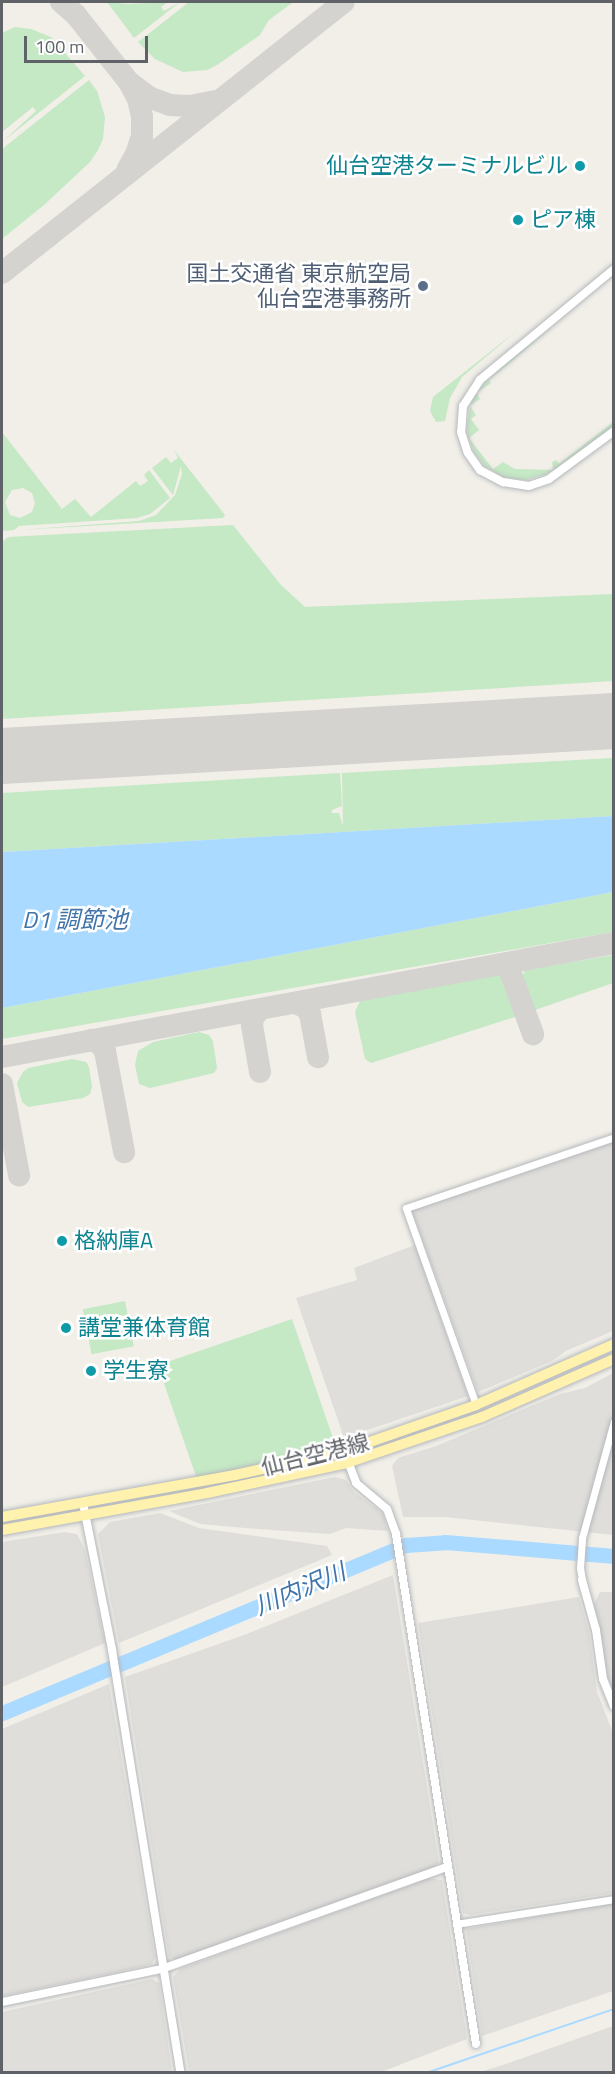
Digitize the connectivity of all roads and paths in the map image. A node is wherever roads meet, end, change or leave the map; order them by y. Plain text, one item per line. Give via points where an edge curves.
1 (614, 269) edge
2 (614, 430) edge
3 (614, 1137) edge
4 (614, 1344) edge
5 (614, 1359) edge
6 (476, 1405) junction
7 (614, 1421) edge
8 (344, 1451) junction
9 (347, 1463) junction
10 (82, 1503) junction
11 (85, 1515) junction
12 (2, 1517) edge
13 (2, 1530) edge
14 (582, 1580) joint
15 (614, 1706) edge
16 (447, 1867) junction
17 (614, 1899) edge
18 (456, 1924) junction
19 (162, 1969) junction
20 (2, 2002) edge
21 (476, 2044) dead end
22 (180, 2073) edge

1 - 2 street via 480,380 464,406 461,432 468,453 480,470 503,483 529,486 549,479
3 - 6 street via 406,1208
4 - 6 main road, 仙台空港線
5 - 9 main road, 仙台空港線 via 482,1417
6 - 8 main road, 仙台空港線
7 - 14 street via 581,1542
8 - 9 street
8 - 10 main road, 仙台空港線
9 - 11 main road, 仙台空港線 via 207,1494
9 - 16 street via 361,1489 387,1509 396,1534
10 - 11 street
10 - 12 main road, 仙台空港線
11 - 13 main road, 仙台空港線
11 - 19 street via 112,1650
14 - 15 street via 596,1630 603,1679
16 - 18 street
16 - 19 street
17 - 18 street
18 - 21 street
19 - 20 street
19 - 22 street

